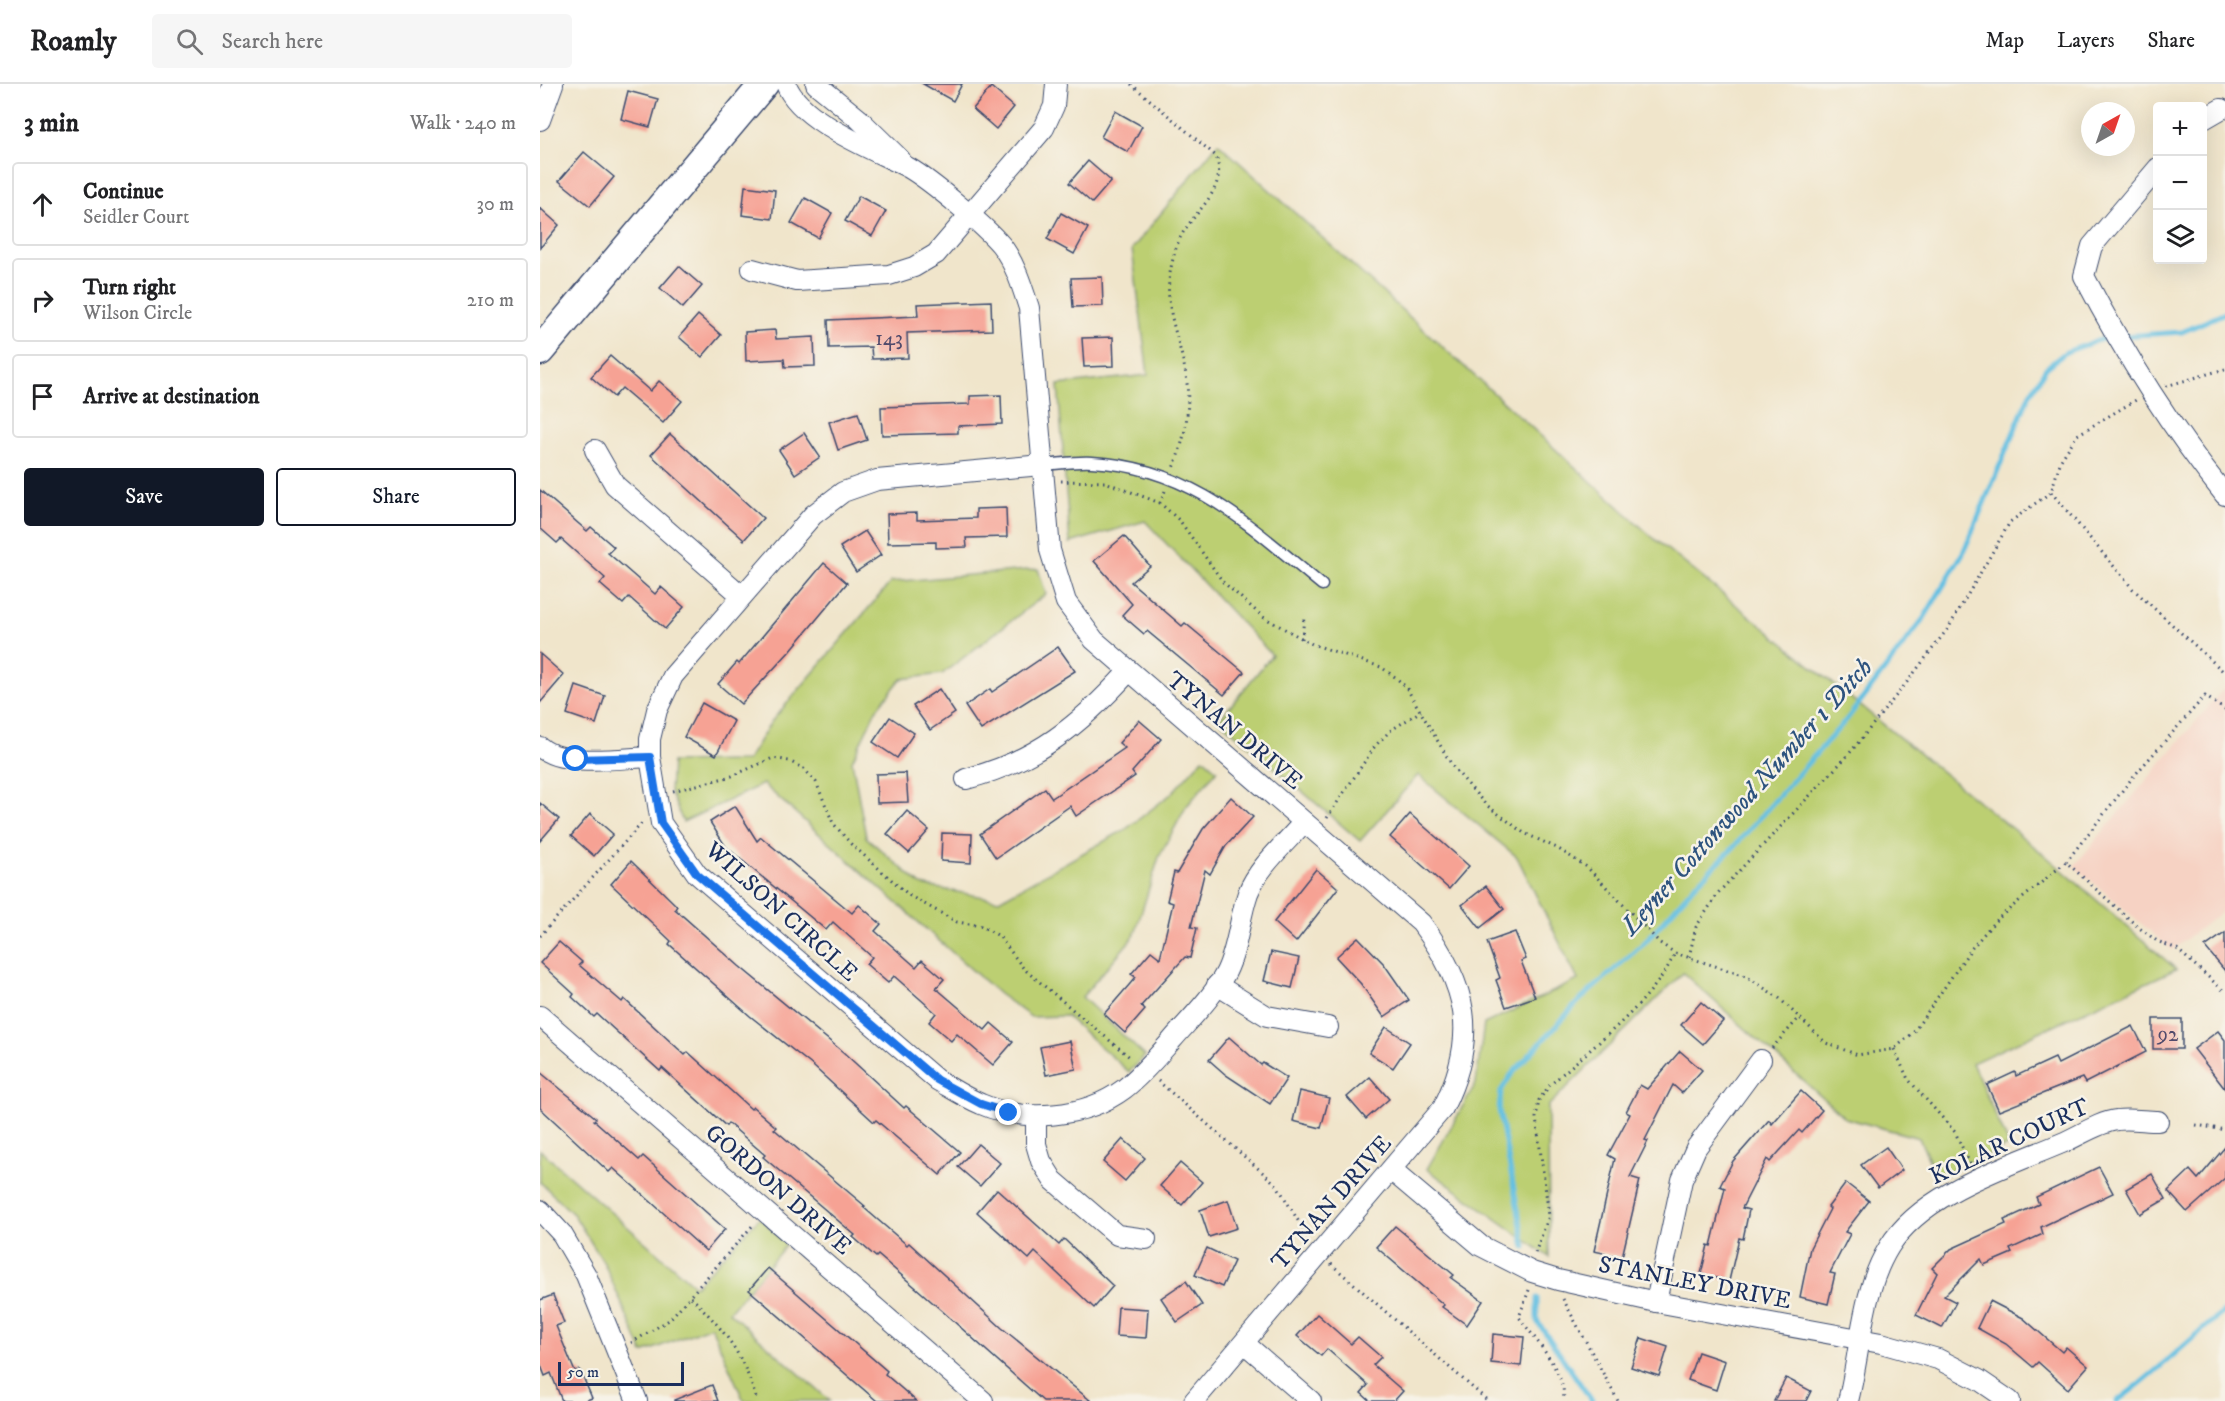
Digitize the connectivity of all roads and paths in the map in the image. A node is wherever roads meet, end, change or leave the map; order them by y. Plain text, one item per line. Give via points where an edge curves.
1 (553, 84) edge
2 (764, 84) edge
3 (786, 84) edge
4 (816, 84) edge
5 (1056, 84) edge
6 (1131, 84) edge
7 (2221, 109) dead end
8 (2207, 117) edge
9 (540, 120) edge
10 (910, 169) junction
11 (2153, 173) edge
12 (969, 215) junction
13 (752, 269) dead end
14 (540, 351) edge
15 (2225, 369) edge
16 (2152, 391) junction
17 (595, 450) dead end
18 (1042, 465) junction
19 (1169, 478) junction
20 (1060, 482) dead end
21 (2051, 492) junction
22 (2225, 495) edge
23 (1160, 503) junction
24 (1322, 585) dead end
25 (742, 596) junction
26 (1304, 617) dead end
27 (1302, 639) junction
28 (1128, 672) junction
29 (2225, 673) edge
30 (2225, 710) edge
31 (1421, 711) junction
32 (540, 747) edge
33 (650, 757) junction
34 (966, 779) dead end
35 (667, 792) dead end
36 (1327, 818) dead end
37 (644, 821) dead end
38 (1304, 822) junction
39 (2066, 862) junction
40 (540, 936) edge
41 (1675, 953) junction
42 (1689, 957) junction
43 (1217, 985) junction
44 (2225, 992) edge
45 (540, 1016) edge
46 (1799, 1018) junction
47 (1328, 1027) dead end
48 (1780, 1039) dead end
49 (1894, 1049) junction
50 (1133, 1060) dead end
51 (1761, 1060) dead end
52 (1157, 1080) dead end
53 (1036, 1116) junction
54 (2158, 1121) dead end
55 (2196, 1125) dead end
56 (2225, 1130) edge
57 (1970, 1166) dead end
58 (1391, 1170) junction
59 (540, 1210) edge
60 (765, 1211) junction
61 (1146, 1239) dead end
62 (1310, 1240) dead end
63 (1534, 1256) dead end
64 (1331, 1264) dead end
65 (1530, 1288) dead end
66 (691, 1297) junction
67 (1562, 1298) dead end
68 (1656, 1302) junction
69 (1861, 1340) junction
70 (1244, 1343) junction
71 (616, 1351) junction
72 (637, 1401) edge
73 (757, 1401) edge
74 (983, 1401) edge
75 (1194, 1401) edge
76 (1311, 1401) edge
77 (1488, 1401) edge
78 (1563, 1401) edge
79 (1618, 1401) edge
80 (1848, 1401) edge
81 (2010, 1401) edge

1 - 9 street
2 - 14 street
3 - 10 street, TYNAN DRIVE via 790,96 845,139
4 - 10 street
5 - 12 street via 1054,106 1044,128
6 - 19 path via 1216,156 1221,172 1215,189 1181,237 1168,282 1185,367 1187,398 1182,447
7 - 8 street
10 - 12 street, TYNAN DRIVE
11 - 16 street via 2092,246 2084,276 2115,335
12 - 13 street via 936,254 889,275 797,281
12 - 18 street, TYNAN DRIVE via 1001,245 1018,274 1029,308
15 - 16 path
16 - 21 path via 2076,435 2061,460
16 - 22 street via 2188,449
17 - 25 street via 615,485
18 - 19 lane via 1092,462
18 - 25 street, WILSON CIRCLE via 877,480 843,492 813,515
18 - 28 street, TYNAN DRIVE via 1050,550 1066,602 1094,640
19 - 23 path
19 - 24 lane via 1224,505
20 - 23 path via 1105,482
21 - 29 path via 2133,589
21 - 42 path via 2010,522 1949,627 1849,754 1719,892 1696,927
23 - 27 path via 1180,521 1223,582 1263,617
25 - 33 street, WILSON CIRCLE via 673,676 657,710
26 - 27 path
27 - 31 path via 1381,667 1406,687
28 - 34 street via 1083,719 1053,743 1000,770
28 - 38 street, TYNAN DRIVE
30 - 39 path via 2205,696 2133,777
31 - 36 path via 1375,746
31 - 41 path via 1453,767 1485,804 1524,832 1587,867 1642,927
32 - 33 street via 576,759
33 - 53 street, WILSON CIRCLE via 661,823 697,874 937,1080 981,1104
35 - 50 path via 732,776 773,758 804,769 816,782 833,823 851,844 910,896 957,922 981,926 999,936 1024,969
37 - 40 path
38 - 43 street, WILSON CIRCLE via 1249,891 1226,972
38 - 58 street, TYNAN DRIVE via 1421,923 1442,951 1457,982 1466,1017 1464,1053 1454,1086 1429,1127
39 - 44 path via 2138,927 2176,949
39 - 49 path via 1995,921 1965,956 1913,1033
41 - 42 path
41 - 63 path via 1632,1010 1549,1086 1539,1100 1536,1118 1549,1216
42 - 46 path via 1746,976 1779,998
43 - 47 street via 1267,1016
43 - 53 street, WILSON CIRCLE via 1124,1089 1101,1102
45 - 60 street, GORDON DRIVE
46 - 48 path
46 - 49 path via 1826,1043 1858,1055
49 - 57 path via 1908,1079 1955,1132
51 - 68 street via 1691,1159 1682,1180
52 - 62 path via 1277,1185
53 - 61 street via 1036,1144 1053,1180 1117,1235
54 - 69 street, KOLAR COURT via 2115,1120 1977,1180 1924,1210 1904,1226 1877,1270
55 - 56 path
58 - 68 street, STANLEY DRIVE via 1481,1245 1509,1262 1558,1280
58 - 70 street, TYNAN DRIVE
59 - 71 street via 562,1234 586,1275
60 - 66 path
60 - 74 street, GORDON DRIVE
64 - 77 path
65 - 78 path via 1519,1317 1560,1375
66 - 71 path via 669,1320
66 - 73 path via 724,1330 747,1368
67 - 79 path
68 - 69 street, STANLEY DRIVE
69 - 80 street, KOLAR COURT
69 - 81 street, STANLEY DRIVE via 1938,1359
70 - 75 street, TYNAN DRIVE
70 - 76 street
71 - 72 street

